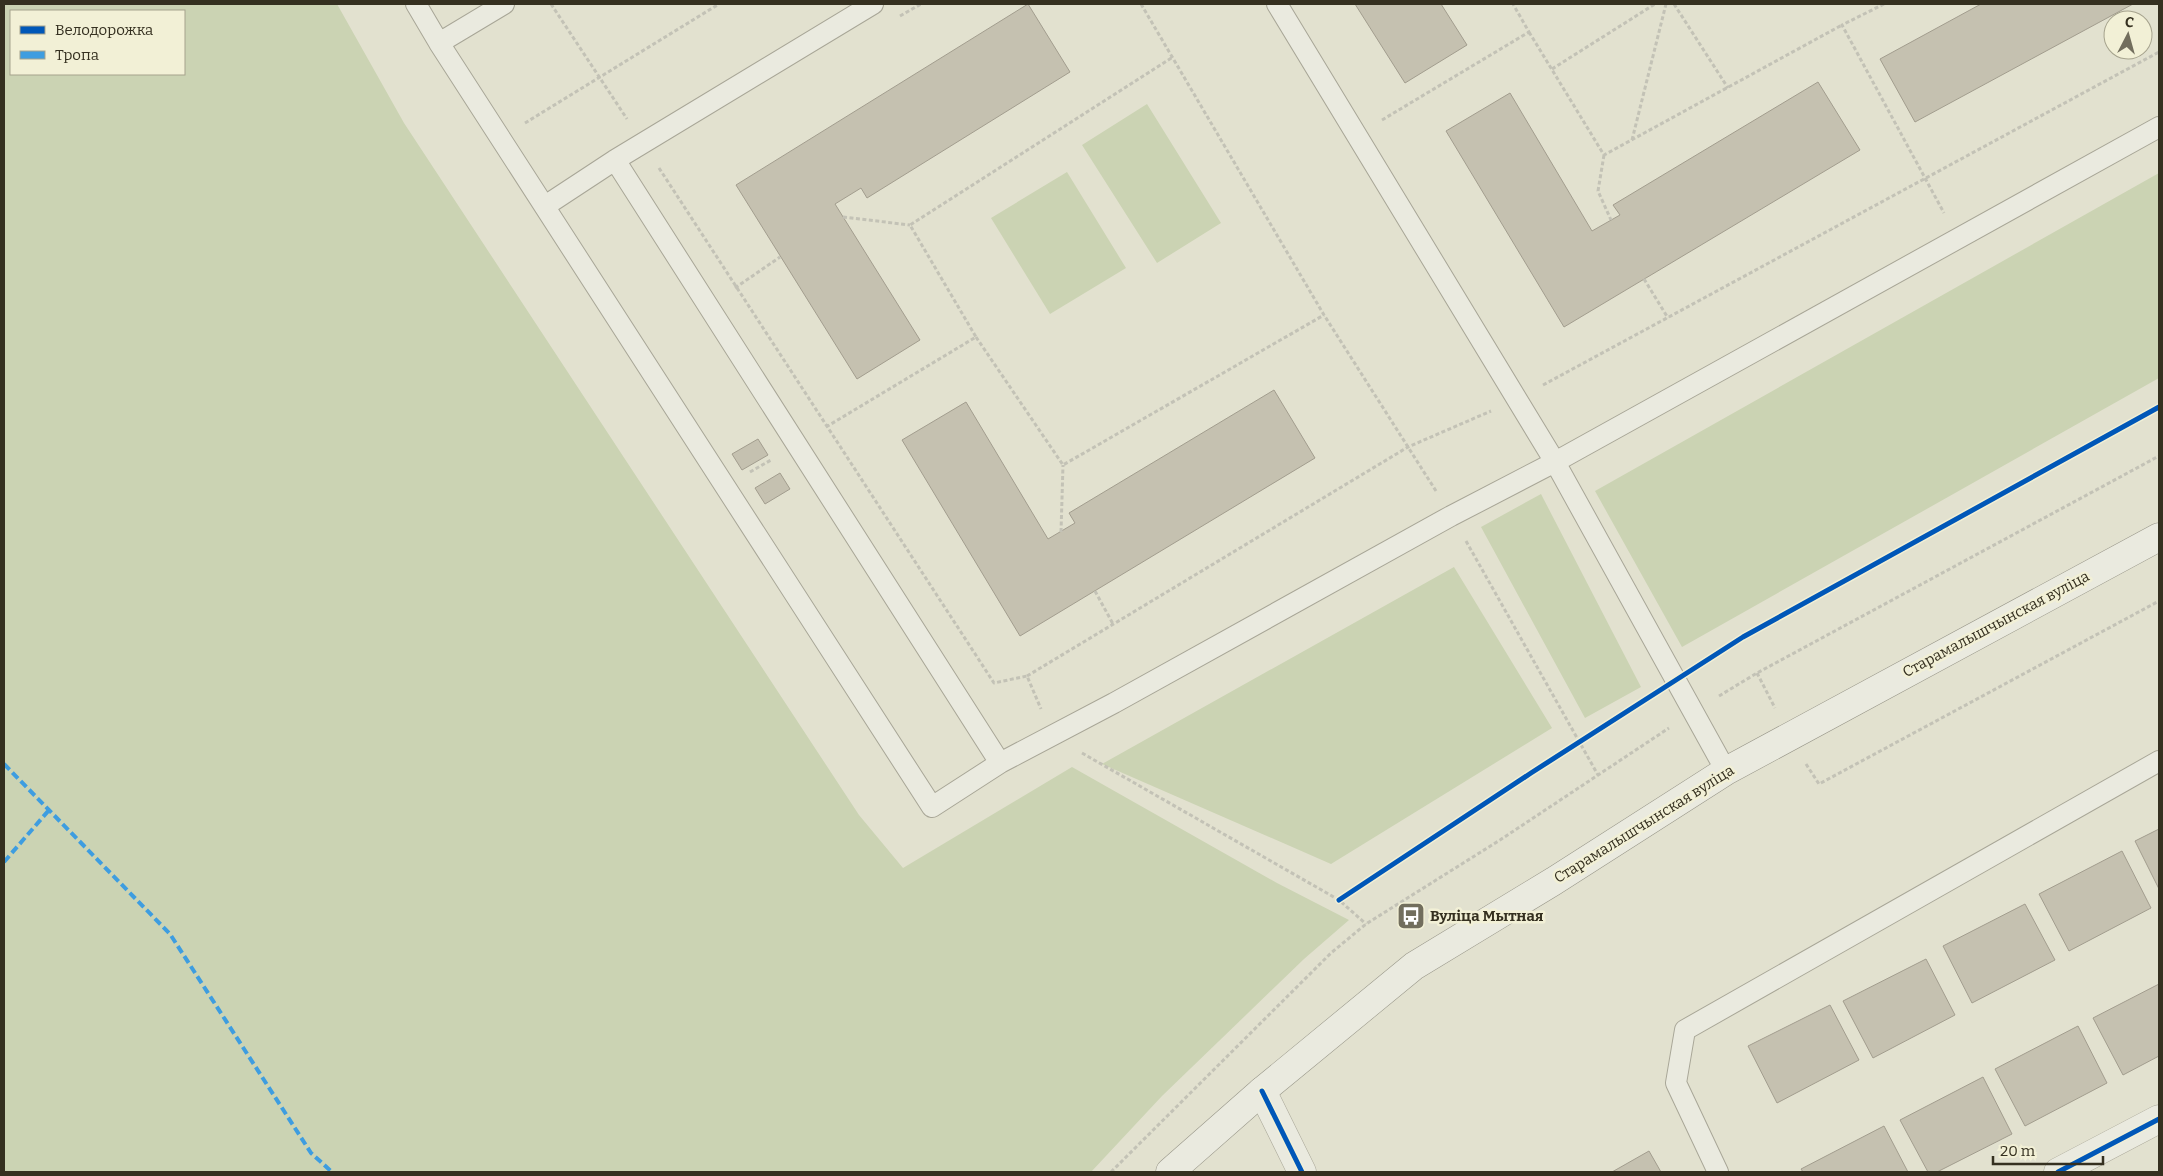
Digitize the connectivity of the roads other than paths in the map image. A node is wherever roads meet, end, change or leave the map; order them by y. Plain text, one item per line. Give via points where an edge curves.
1 (416, 4) edge
2 (504, 4) edge
3 (873, 4) edge
4 (1277, 4) edge
5 (439, 43) junction
6 (2159, 127) edge
7 (615, 160) junction
8 (545, 206) junction
9 (1555, 462) junction
10 (2159, 537) edge
11 (2159, 761) edge
12 (1000, 763) junction
13 (1726, 770) junction
14 (1262, 1091) junction
15 (2159, 1119) edge
16 (1170, 1172) edge
17 (1302, 1172) edge
18 (1718, 1172) edge
19 (2058, 1172) edge

1 - 5 lane
2 - 5 lane
3 - 7 lane
4 - 9 lane
5 - 8 lane
6 - 9 lane
7 - 8 lane
7 - 12 lane
8 - 12 lane via 932,807
9 - 12 lane
9 - 13 lane
10 - 13 main road, Старамалышчынская вуліца
11 - 18 lane via 1685,1030 1676,1083
13 - 14 main road, Старамалышчынская вуліца via 1414,966
14 - 16 main road, Старамалышчынская вуліца
14 - 17 main road
15 - 19 main road

